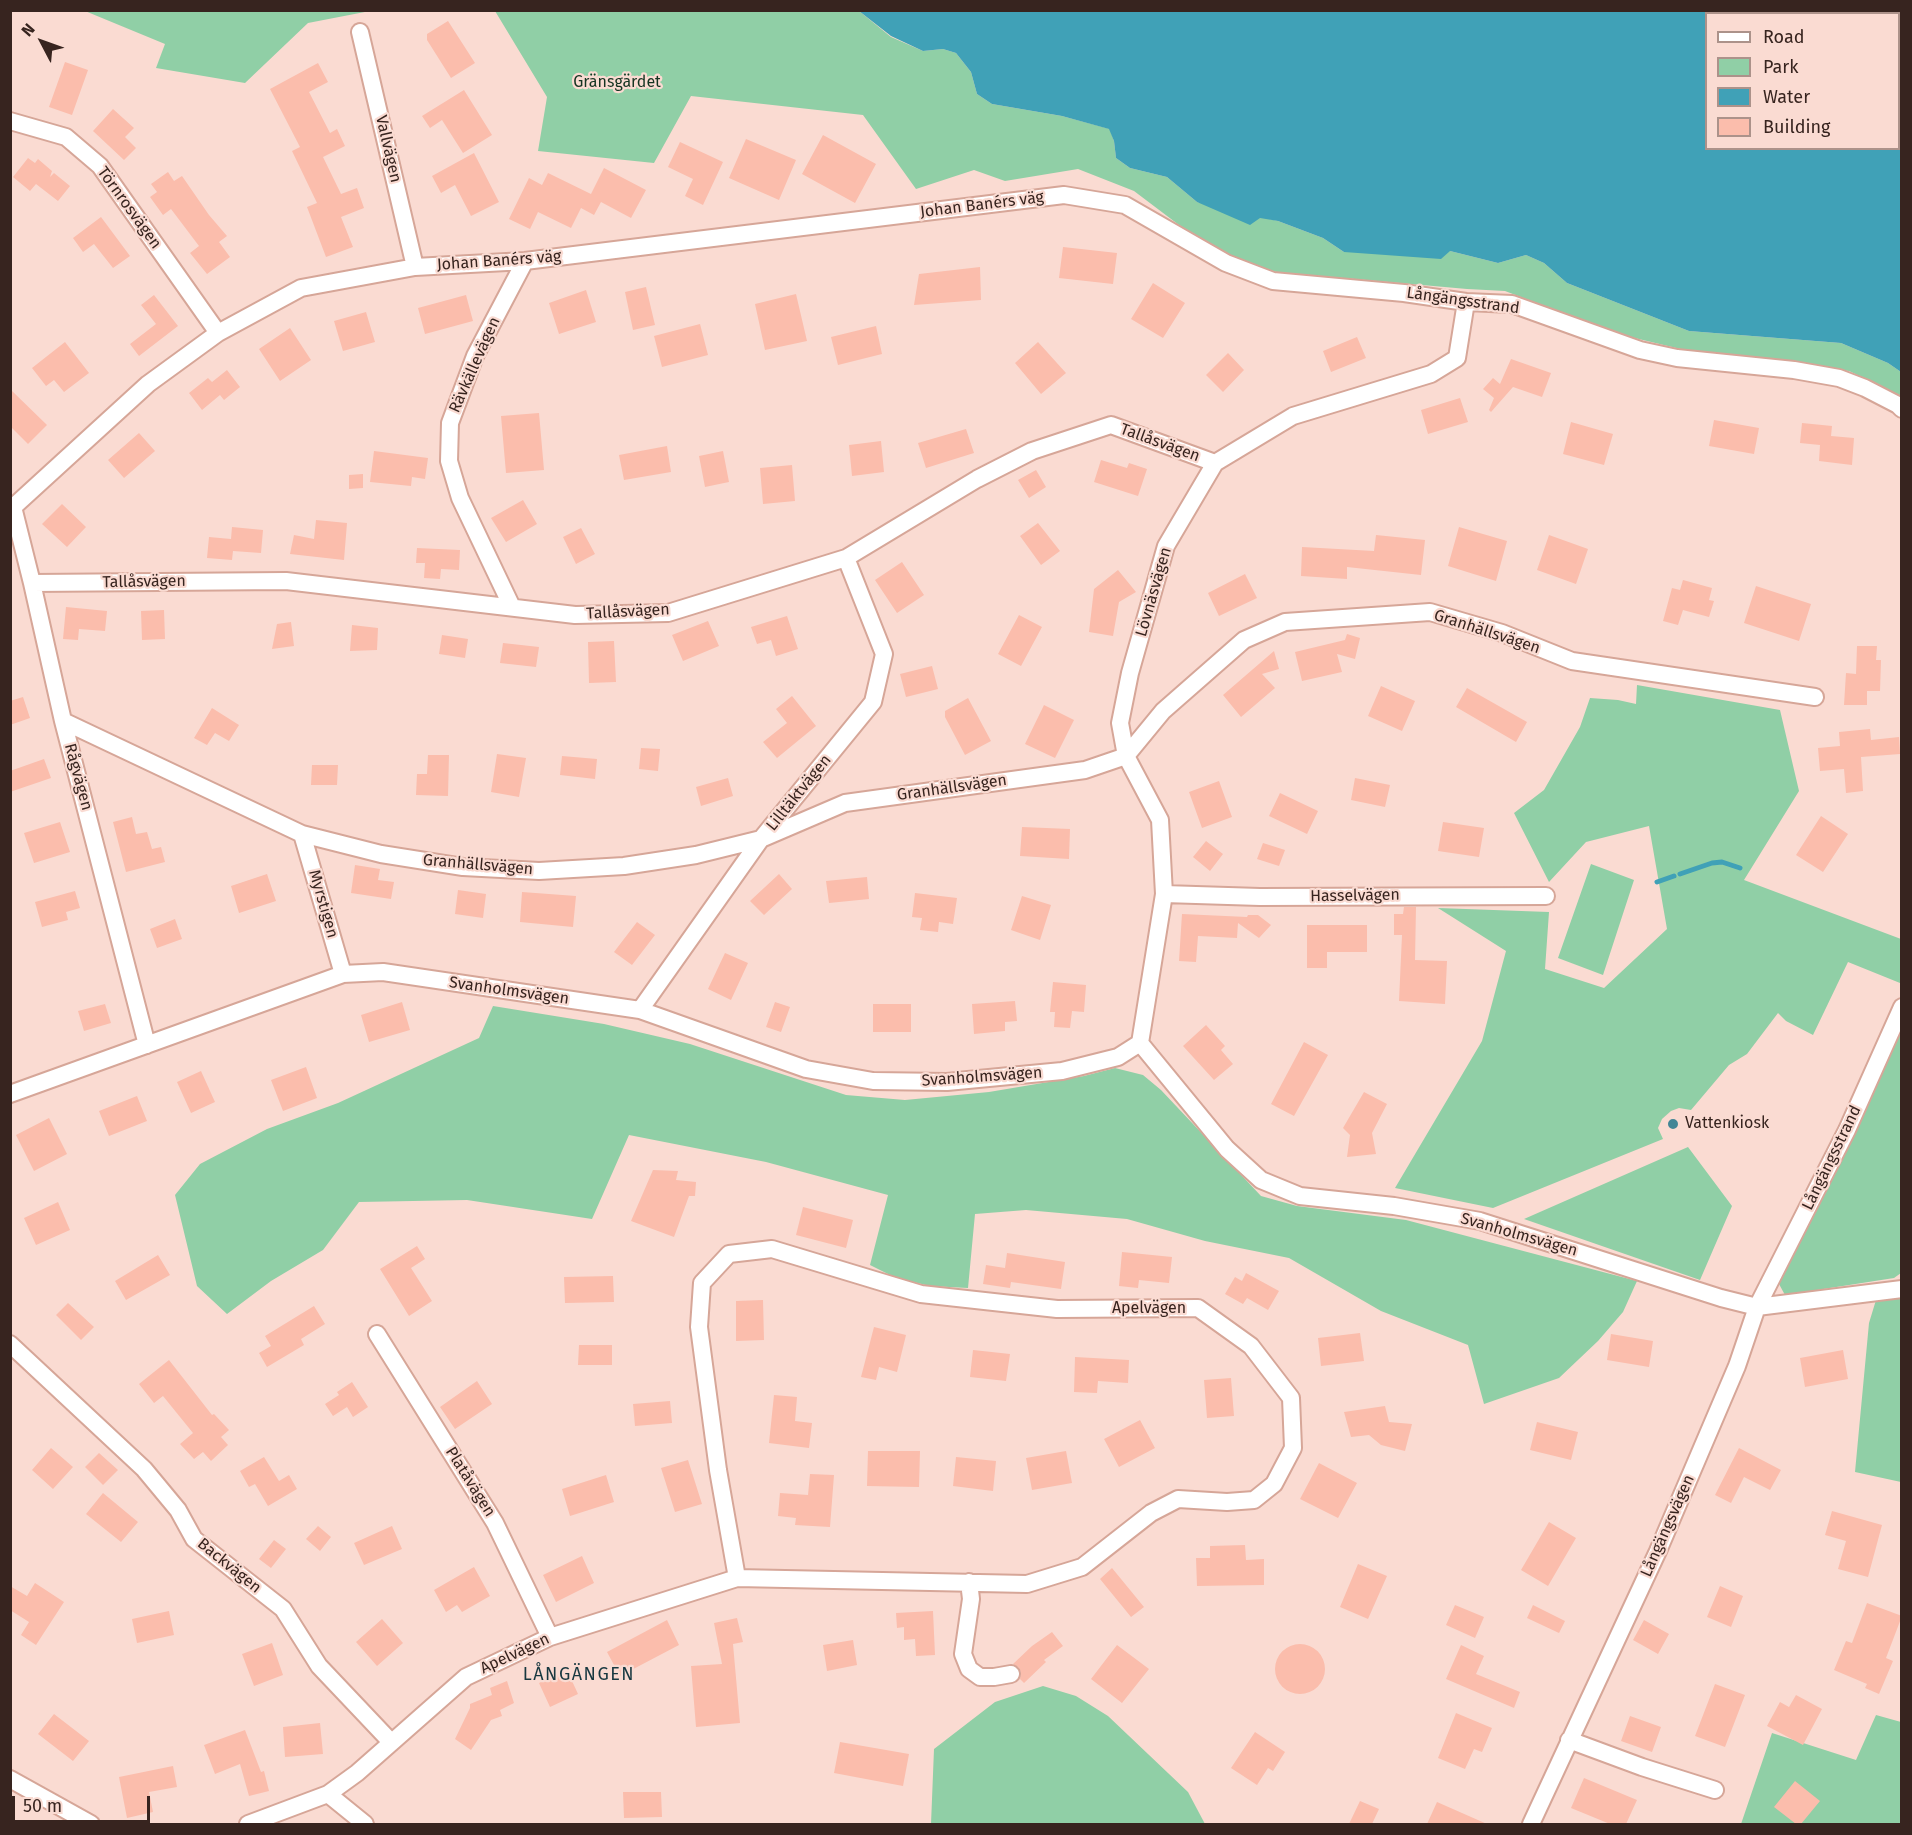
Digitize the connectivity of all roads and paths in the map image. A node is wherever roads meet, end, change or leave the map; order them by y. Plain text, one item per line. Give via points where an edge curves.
1 (360, 32) dead end
2 (10, 121) edge
3 (1064, 195) joint
4 (525, 261) junction
5 (415, 267) junction
6 (1466, 302) junction
7 (218, 333) junction
8 (1902, 409) edge
9 (1215, 463) junction
10 (12, 509) edge
11 (846, 558) junction
12 (32, 583) junction
13 (512, 607) junction
14 (1815, 697) dead end
15 (63, 721) junction
16 (1126, 756) junction
17 (302, 834) junction
18 (761, 839) junction
19 (1164, 894) junction
20 (1546, 896) dead end
21 (343, 974) junction
22 (1902, 1007) edge
23 (640, 1010) junction
24 (1140, 1043) junction
25 (147, 1045) junction
26 (10, 1094) edge
27 (1902, 1289) edge
28 (1757, 1307) junction
29 (377, 1334) dead end
30 (10, 1344) edge
31 (737, 1578) junction
32 (969, 1582) junction
33 (550, 1637) junction
34 (1011, 1674) dead end
35 (1569, 1740) junction
36 (391, 1742) junction
37 (10, 1779) edge
38 (1715, 1790) dead end
39 (327, 1794) junction
40 (91, 1824) edge
41 (248, 1824) edge
42 (365, 1824) edge
43 (1531, 1824) edge

1 - 5 street, Vallvägen
2 - 7 street, Törnrosvägen via 66,137 100,166
3 - 4 street, Johan Banérs väg
3 - 6 street, Långängsstrand via 1125,205 1226,262 1273,281 1404,292
4 - 5 street, Johan Banérs väg
4 - 13 street, Rävkällevägen via 475,356 450,423 449,461 460,498
5 - 7 street, Johan Banérs väg via 301,288
6 - 8 street, Långängsstrand via 1512,304 1640,350 1677,358 1839,378
6 - 9 street, Lövnäsvägen via 1456,358 1431,374 1293,416
7 - 10 street, Johan Banérs väg via 148,384
9 - 11 street, Tallåsvägen via 1112,425 1032,451 977,479
9 - 16 street, Lövnäsvägen via 1166,546 1120,723
10 - 12 street, Rågvägen
11 - 13 street, Tallåsvägen via 668,613 575,615
11 - 18 street, Lilltäktvägen via 884,654 873,702
12 - 13 street, Tallåsvägen via 286,581
12 - 15 street, Rågvägen
14 - 16 street, Granhällsvägen via 1572,661 1502,633 1430,612 1284,622 1244,640 1163,711
15 - 17 street, Granhällsvägen
15 - 25 street, Rågvägen
16 - 18 street, Granhällsvägen via 1085,770 845,803
16 - 19 street, Lövnäsvägen via 1160,820
17 - 18 street, Granhällsvägen via 381,854 463,867 539,871 624,866 696,855
17 - 21 street, Myrstigen
18 - 23 street, Lilltäktvägen
19 - 20 street, Hasselvägen
19 - 24 street, Lövnäsvägen
21 - 23 street, Svanholmsvägen via 383,972
21 - 25 street, Svanholmsvägen
22 - 28 street, Långängsstrand via 1847,1130
23 - 24 street, Svanholmsvägen via 806,1070 873,1081 947,1082 1062,1071 1118,1057
24 - 28 street, Svanholmsvägen via 1227,1149 1262,1180 1300,1196 1394,1206 1479,1221
25 - 26 street, Svanholmsvägen
27 - 28 street, Svanholmsvägen
28 - 35 street, Långängsvägen via 1737,1366 1658,1551
29 - 33 street, Platåvägen via 495,1523
30 - 36 street, Backvägen via 144,1469 178,1510 194,1539 283,1609 320,1666
31 - 32 street, Apelvägen
31 - 32 street, Apelvägen via 699,1328 702,1283 729,1254 772,1249 921,1294 1058,1310 1198,1308 1251,1346 1292,1398 1293,1448 1274,1484 1254,1500 1178,1499 1150,1513 1082,1567 1027,1584
31 - 33 street, Apelvägen
32 - 34 street via 971,1599 963,1654 969,1669 980,1677
33 - 36 street, Apelvägen via 465,1677
35 - 38 street
35 - 43 street, Långängsvägen
36 - 39 street, Apelvägen
37 - 40 street
39 - 41 street, Apelvägen
39 - 42 street

